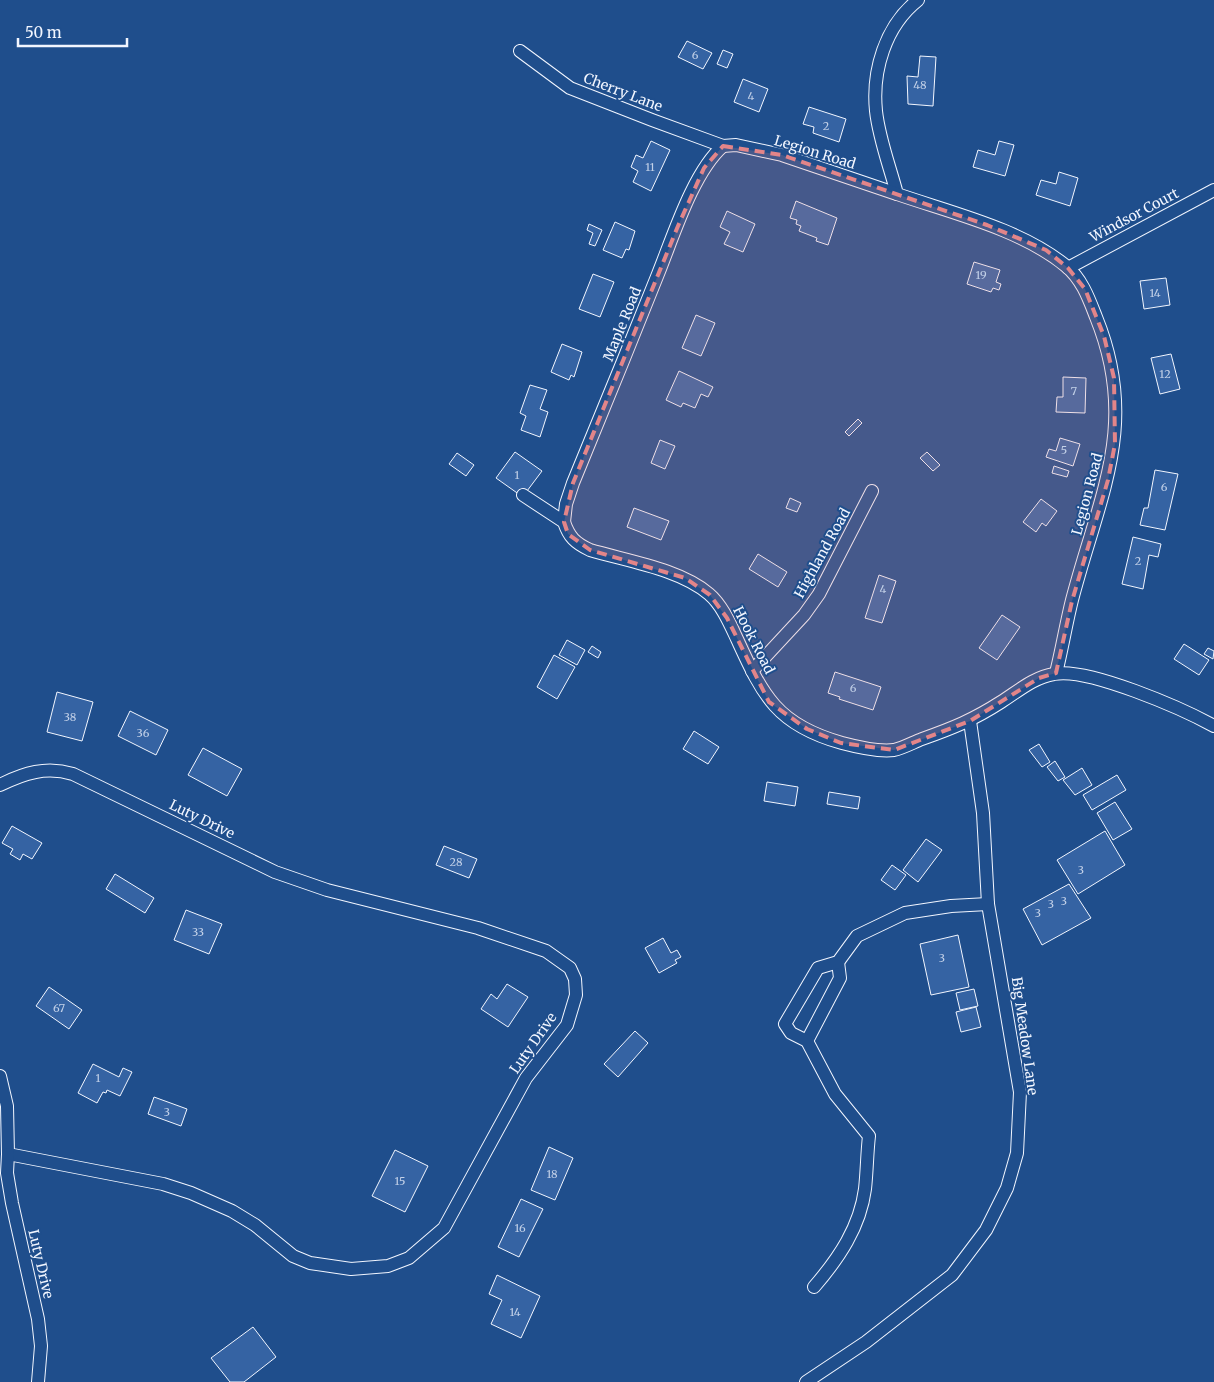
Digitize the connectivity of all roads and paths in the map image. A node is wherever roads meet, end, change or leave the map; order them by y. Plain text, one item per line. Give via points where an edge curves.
1 (918, 0) edge
2 (520, 51) dead end
3 (723, 146) junction
4 (1214, 190) edge
5 (897, 194) junction
6 (1068, 268) junction
7 (872, 491) dead end
8 (523, 495) dead end
9 (564, 522) junction
10 (752, 671) junction
11 (1056, 673) junction
12 (970, 721) junction
13 (1214, 726) edge
14 (0, 784) edge
15 (988, 904) junction
16 (838, 962) junction
17 (806, 1041) junction
18 (0, 1076) edge
19 (8, 1154) junction
20 (814, 1286) dead end
21 (38, 1382) edge
22 (806, 1382) edge

1 - 5 street via 890,32 876,79 876,112
2 - 3 street, Cherry Lane via 570,88
3 - 5 street, Legion Road via 782,155
3 - 9 street, Maple Road via 704,168 678,226 573,483
4 - 6 street, Windsor Court
5 - 6 street, Legion Road via 987,225 1046,250
6 - 11 street, Legion Road via 1085,289 1104,336 1117,409 1108,480 1072,601
7 - 10 street, Highland Road via 819,594
8 - 9 street, Hook Road
9 - 10 street, Hook Road via 576,543 590,550 685,578 710,594 727,618
10 - 12 street, Hook Road via 770,702 788,718 841,743 894,750
11 - 12 street via 1039,678
11 - 13 street via 1103,681 1160,700
12 - 15 street, Big Meadow Lane via 983,813
14 - 19 street, Luty Drive via 40,771 57,769 73,774 275,872 327,890 478,928 546,951 570,968 576,979 576,995 566,1025 526,1078 444,1228 409,1258 388,1266 351,1269 310,1263 293,1256 232,1211 191,1193 163,1184
15 - 16 street via 905,913 858,936
15 - 22 street, Big Meadow Lane via 1020,1092 1017,1153 1007,1188 986,1230 952,1275 866,1342
16 - 17 street via 840,978
16 - 17 street via 818,968 785,1024 791,1033
17 - 20 street via 835,1094 870,1136 865,1190 859,1213 838,1257
18 - 19 street, Luty Drive via 7,1106
19 - 21 street, Luty Drive via 7,1173 12,1203 38,1319 41,1346

